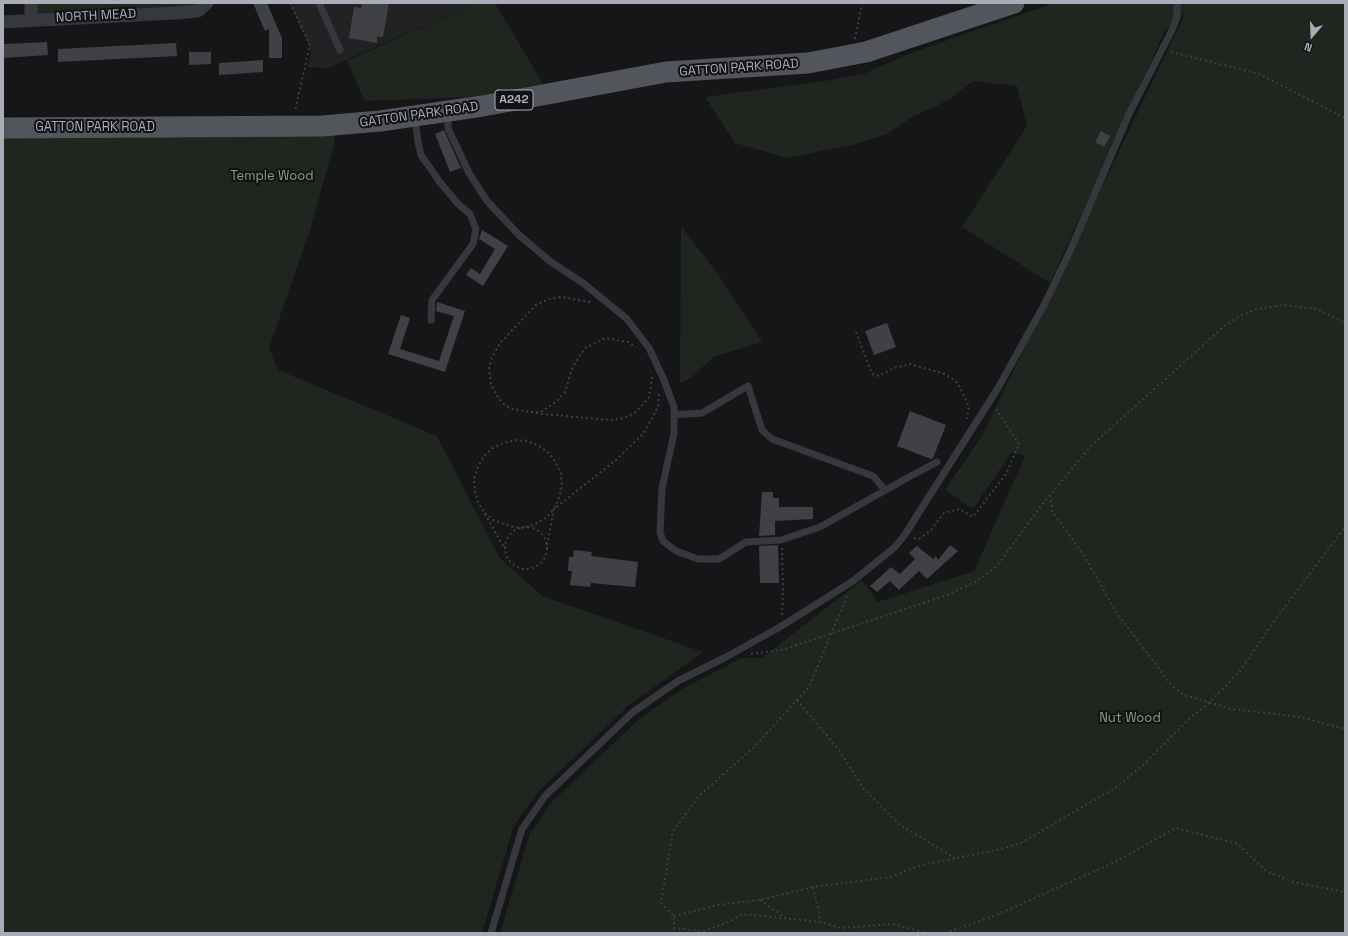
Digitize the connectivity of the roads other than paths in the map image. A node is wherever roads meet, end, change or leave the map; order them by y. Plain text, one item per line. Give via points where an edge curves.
1 (30, 3) edge
2 (207, 3) edge
3 (319, 3) edge
4 (1014, 3) edge
5 (1177, 3) edge
6 (31, 19) junction
7 (3, 22) edge
8 (340, 50) dead end
9 (448, 111) junction
10 (415, 116) junction
11 (3, 128) edge
12 (431, 320) dead end
13 (674, 416) junction
14 (937, 462) dead end
15 (885, 490) junction
16 (491, 933) edge

1 - 6 street
2 - 6 street, NORTH MEAD via 198,10 175,13
3 - 8 lane
4 - 9 main road, GATTON PARK ROAD / A242 via 852,55 808,63 666,72
5 - 16 lane via 1177,17 1163,49 1129,114 1044,306 991,399 896,547 853,581 780,627 726,658 678,681 633,712 545,796 522,829
6 - 7 street, NORTH MEAD
9 - 10 main road, GATTON PARK ROAD / A242
9 - 13 lane via 448,128 469,173 487,201 519,235 551,262 583,283 628,319 649,348 674,407
10 - 11 main road, GATTON PARK ROAD / A242 via 329,126
10 - 12 lane via 421,155 458,204 470,214 476,229 473,244 432,300
13 - 15 lane via 702,413 748,386 762,430 772,439 873,476
13 - 15 lane via 674,434 662,488 660,532 663,541 676,551 698,559 719,559 746,542 781,540 820,528
14 - 15 lane

